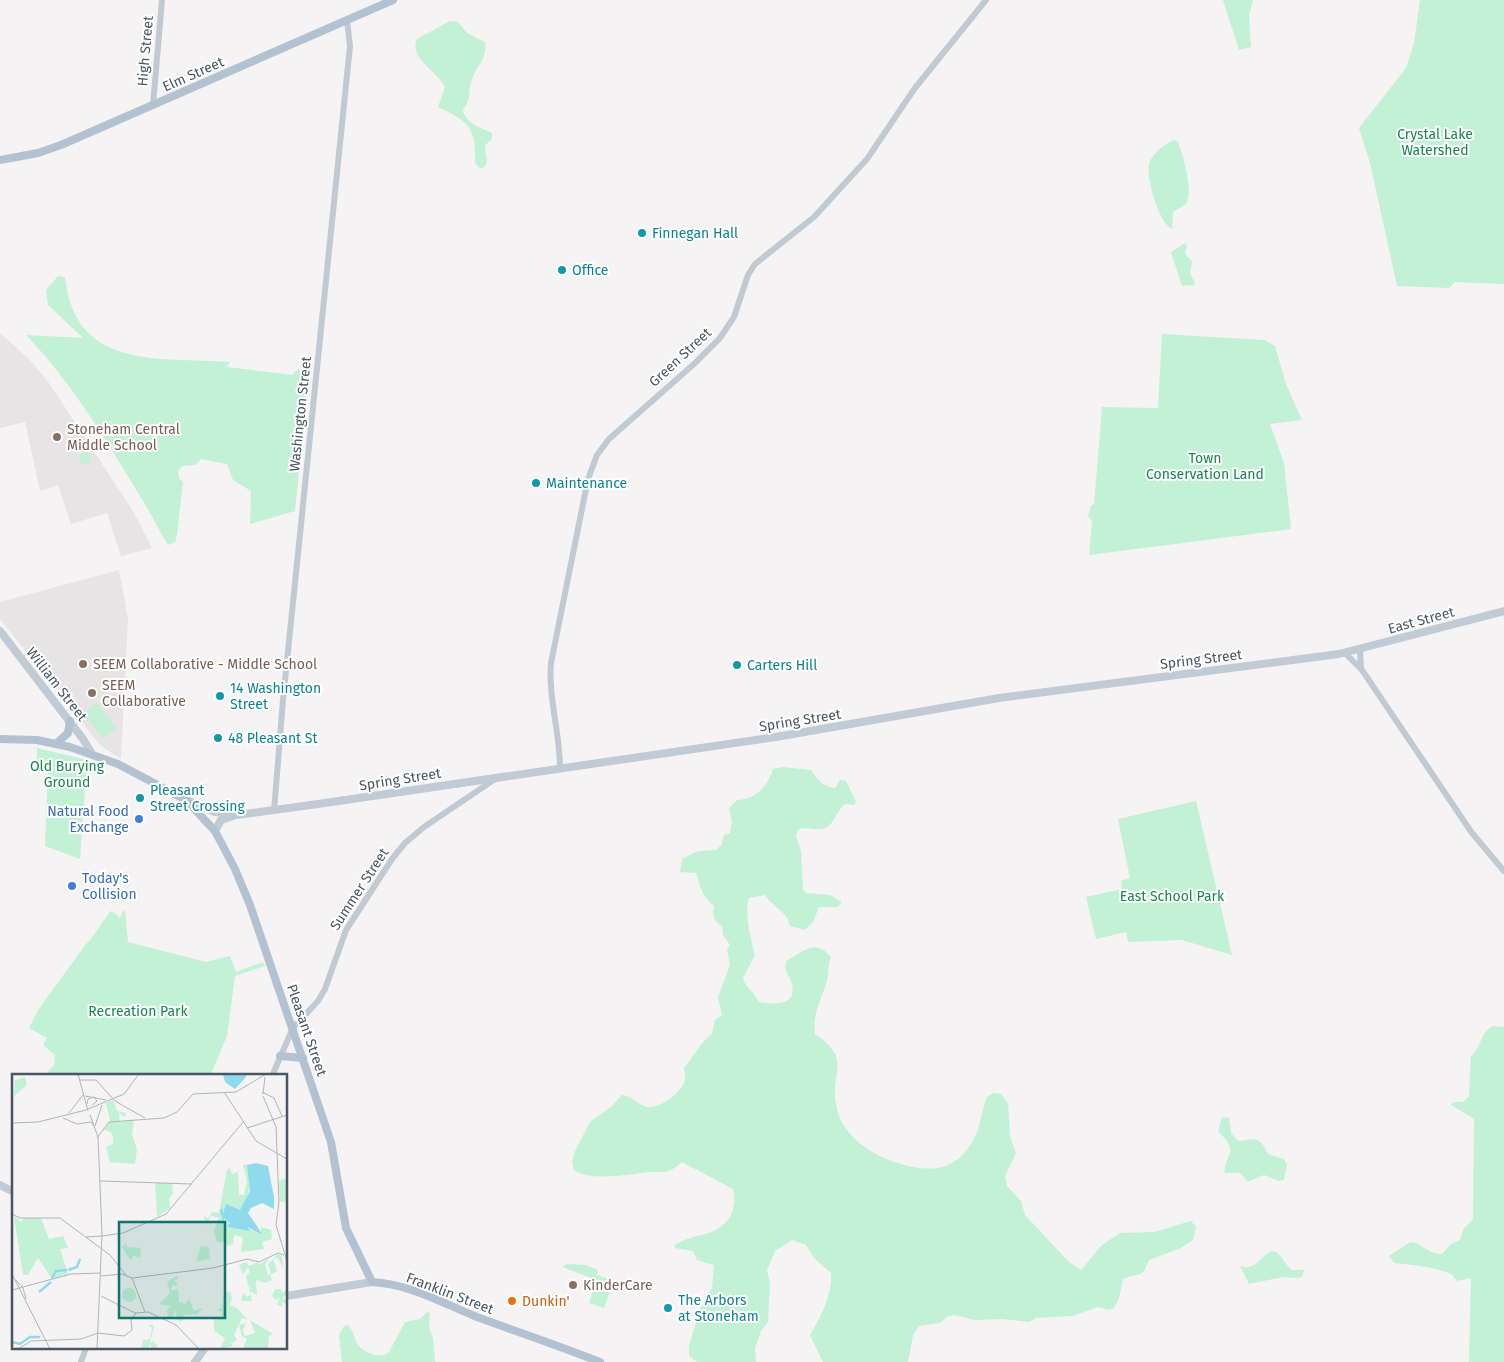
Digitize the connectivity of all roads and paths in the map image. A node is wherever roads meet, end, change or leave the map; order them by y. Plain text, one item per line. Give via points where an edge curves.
1 (162, 0) edge
2 (393, 0) edge
3 (986, 0) edge
4 (347, 20) junction
5 (153, 105) junction
6 (0, 160) edge
7 (1504, 611) edge
8 (0, 631) edge
9 (1360, 650) junction
10 (1345, 653) junction
11 (1362, 670) junction
12 (70, 721) junction
13 (0, 739) edge
14 (57, 744) junction
15 (92, 754) junction
16 (560, 768) junction
17 (498, 777) junction
18 (186, 800) junction
19 (274, 811) junction
20 (215, 812) joint
21 (237, 815) junction
22 (215, 831) junction
23 (1504, 871) edge
24 (293, 1028) junction
25 (280, 1056) junction
26 (303, 1058) junction
27 (273, 1074) edge
28 (0, 1185) edge
29 (12, 1191) edge
30 (372, 1282) junction
31 (288, 1296) edge
32 (85, 1350) edge
33 (204, 1350) edge
34 (81, 1362) edge
35 (195, 1362) edge
36 (600, 1362) edge

1 - 5 street, High Street
2 - 4 main road, Elm Street
3 - 16 street, Green Street via 915,88 867,159 814,217 755,264 734,317 720,338 613,434 597,455 588,479 551,663
4 - 5 main road, Elm Street
4 - 19 street, Washington Street via 350,46
5 - 6 main road, Elm Street via 48,150
7 - 9 main road, East Street
8 - 12 main road, William Street
9 - 10 main road, East Street
9 - 11 street
10 - 11 street
10 - 16 main road, Spring Street via 999,698 776,737
11 - 23 street via 1472,833
12 - 14 main road via 68,733
12 - 15 main road, William Street
13 - 14 main road, Pleasant Street
14 - 15 main road, Pleasant Street
15 - 18 main road, Pleasant Street
16 - 17 main road, Spring Street
17 - 19 main road, Spring Street
17 - 24 street, Summer Street via 405,843 346,930 321,995
18 - 20 main road, Pleasant Street
18 - 22 main road, Pleasant Street
19 - 21 main road, Spring Street
20 - 21 main road, Spring Street
21 - 22 main road, Spring Street via 222,819
22 - 24 main road, Pleasant Street via 250,905
24 - 25 street, Summer Street
24 - 26 main road, Pleasant Street
25 - 26 main road
25 - 27 street, Summer Street
26 - 30 main road, Pleasant Street via 333,1149 346,1228
28 - 29 main road
30 - 31 main road, Franklin Street
30 - 36 main road, Franklin Street via 414,1290
32 - 34 street
33 - 35 main road

